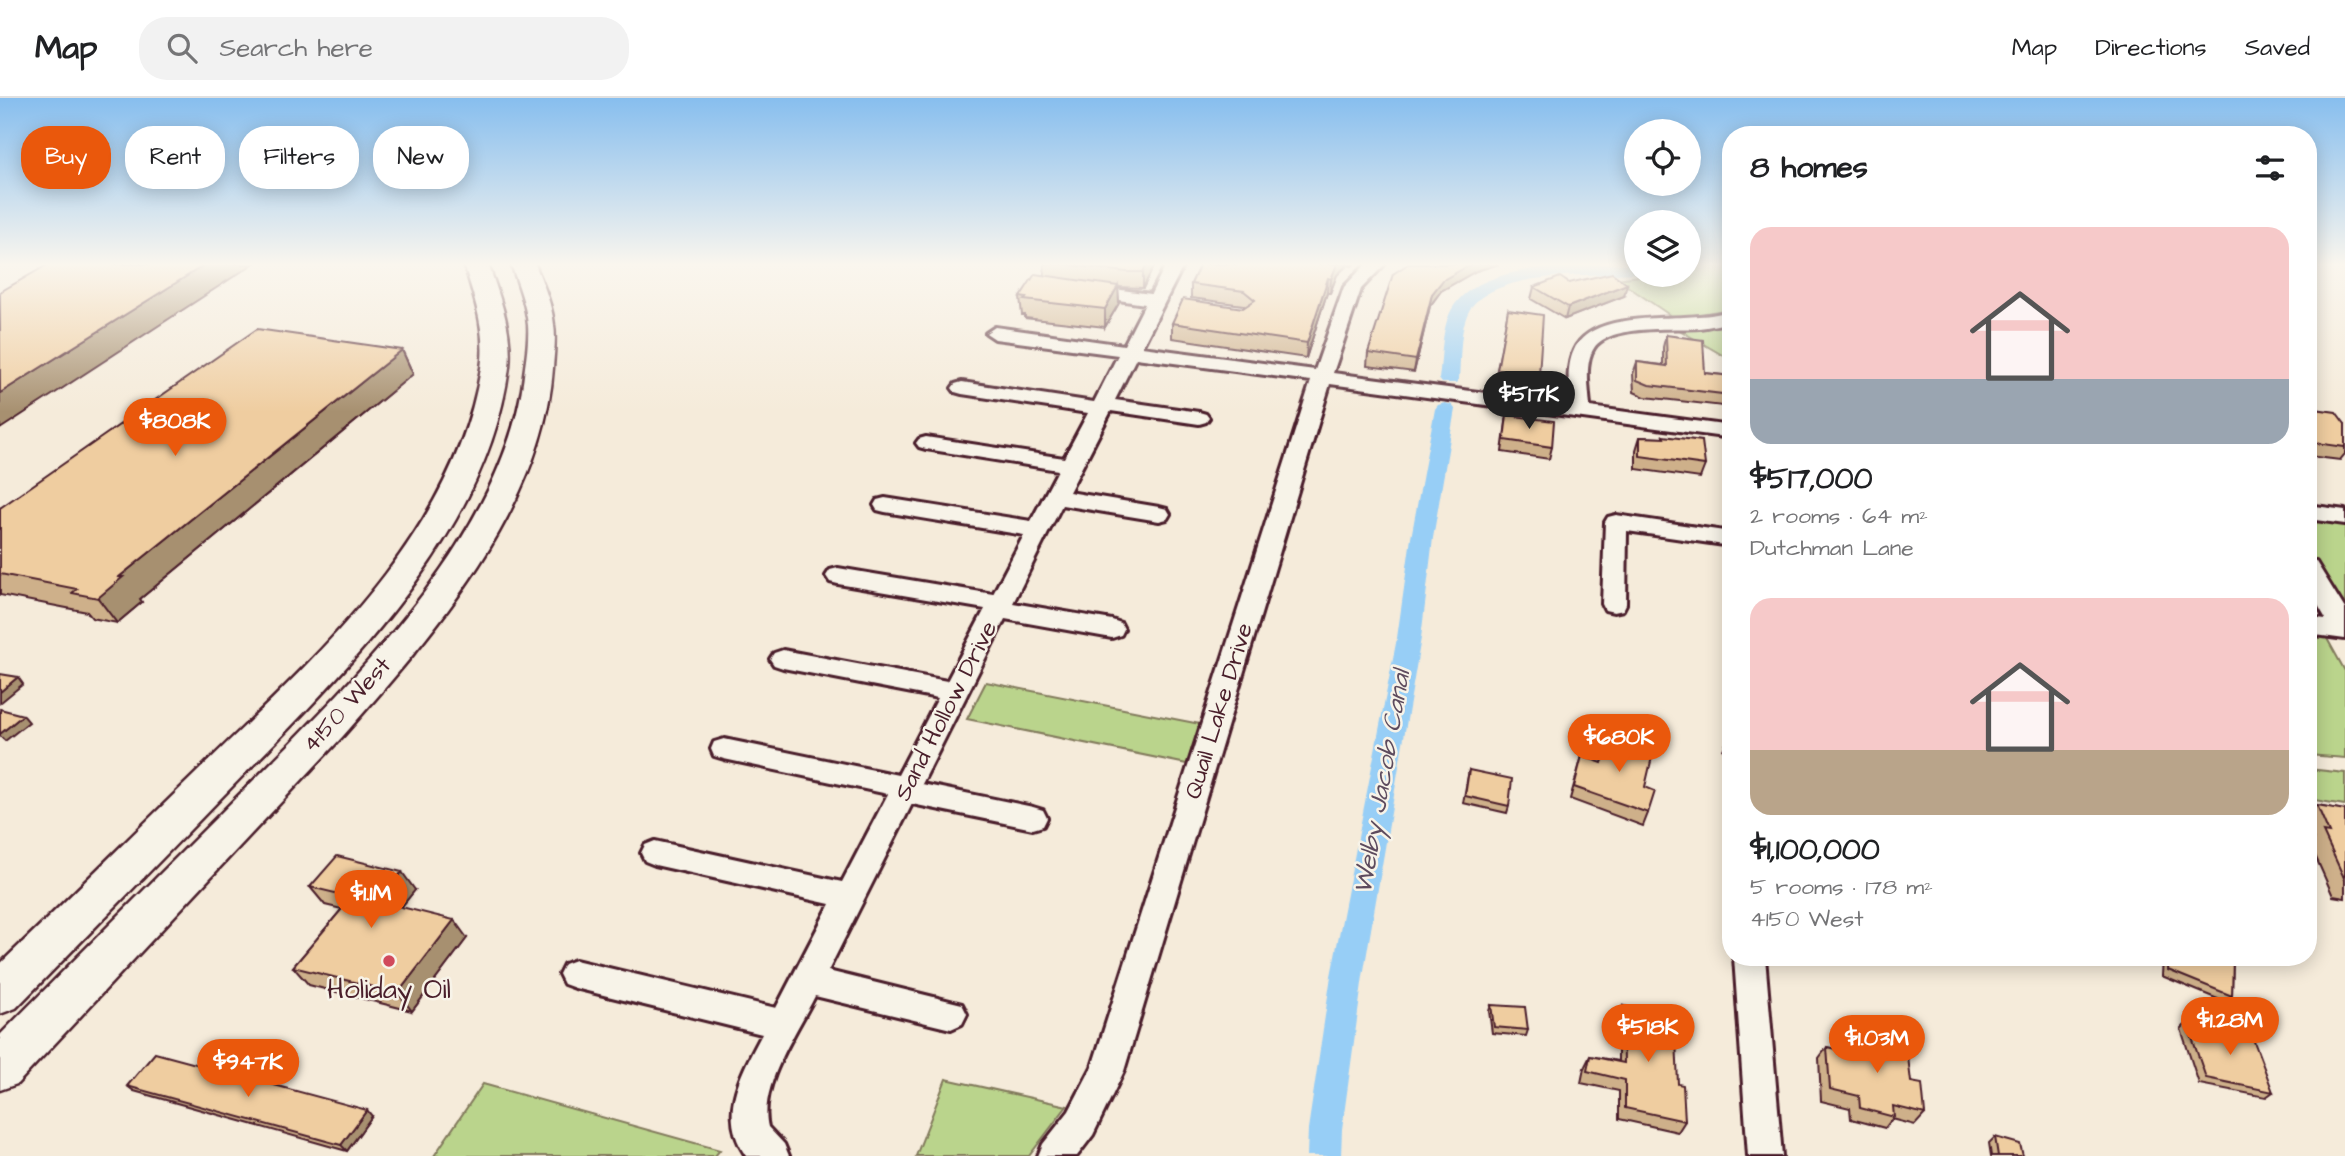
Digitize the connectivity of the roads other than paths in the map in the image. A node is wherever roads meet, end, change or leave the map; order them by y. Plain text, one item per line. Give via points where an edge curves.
1 (491, 313) edge
2 (539, 313) edge
3 (1151, 313) edge
4 (1343, 313) edge
5 (1722, 318) edge
6 (995, 333) dead end
7 (1131, 351) junction
8 (1322, 376) junction
9 (962, 388) dead end
10 (1103, 407) junction
11 (1580, 411) junction
12 (1199, 418) dead end
13 (1722, 431) edge
14 (926, 443) dead end
15 (1072, 466) junction
16 (1056, 497) junction
17 (885, 505) dead end
18 (2317, 513) edge
19 (1159, 514) dead end
20 (2345, 517) edge
21 (1039, 530) junction
22 (1722, 538) edge
23 (838, 576) dead end
24 (2317, 582) edge
25 (1614, 604) dead end
26 (999, 607) junction
27 (2317, 626) edge
28 (1112, 629) dead end
29 (2345, 630) edge
30 (783, 659) dead end
31 (955, 692) junction
32 (724, 749) dead end
33 (905, 789) junction
34 (1033, 818) dead end
35 (655, 853) dead end
36 (850, 896) junction
37 (1750, 966) edge
38 (575, 974) dead end
39 (807, 980) junction
40 (0, 994) edge
41 (951, 1014) dead end
42 (784, 1025) junction
43 (0, 1068) edge
44 (772, 1156) edge
45 (1055, 1156) edge
46 (1765, 1156) edge

1 - 40 street, 4150 West via 496,344 482,426 462,475 416,553 309,685
2 - 43 street, 4150 West via 539,384 527,432 482,533 460,566 407,639 329,727
3 - 7 street, Sand Hollow Drive
4 - 8 street, Quail Lake Drive
5 - 11 street via 1634,326 1595,337 1582,352
6 - 7 street
7 - 8 street
7 - 10 street, Sand Hollow Drive
8 - 11 street
8 - 45 street, Quail Lake Drive via 1116,1045 1096,1097
9 - 10 street
10 - 12 street
10 - 15 street, Sand Hollow Drive
11 - 13 street
14 - 15 street
15 - 16 street, Sand Hollow Drive
16 - 19 street
16 - 21 street, Sand Hollow Drive
17 - 21 street
18 - 20 street
21 - 26 street, Sand Hollow Drive
22 - 25 street via 1616,522
23 - 26 street
24 - 29 street
26 - 28 street
26 - 31 street, Sand Hollow Drive
27 - 29 street
30 - 31 street
31 - 33 street, Sand Hollow Drive
32 - 33 street
33 - 34 street
33 - 36 street, Sand Hollow Drive
35 - 36 street
36 - 39 street, Sand Hollow Drive
37 - 46 street
38 - 42 street
39 - 41 street
39 - 42 street, Sand Hollow Drive
42 - 44 street, Sand Hollow Drive via 754,1083 747,1114 757,1143

